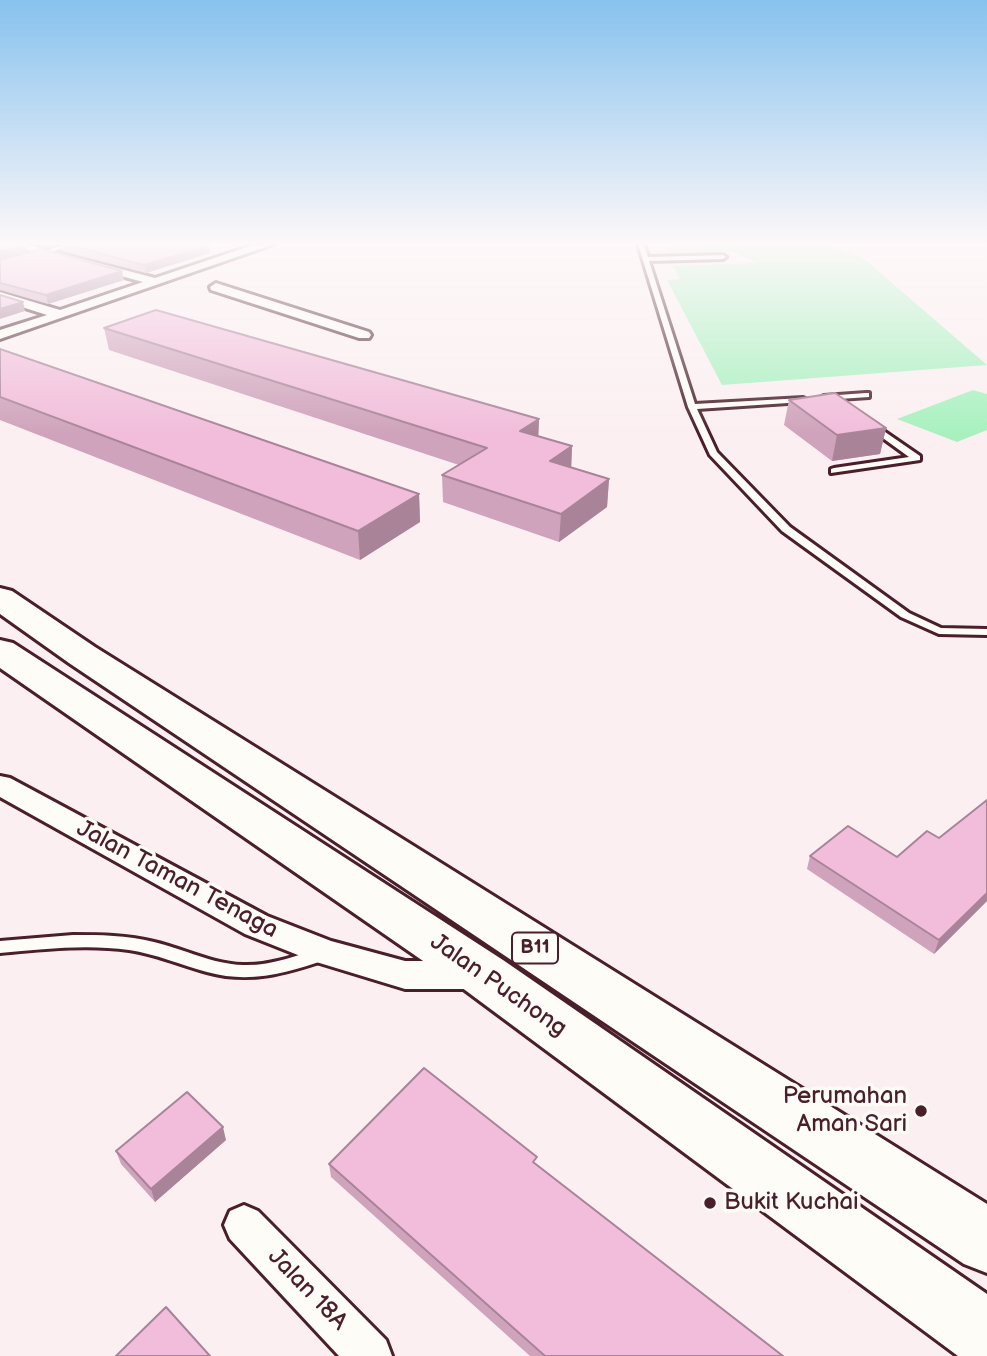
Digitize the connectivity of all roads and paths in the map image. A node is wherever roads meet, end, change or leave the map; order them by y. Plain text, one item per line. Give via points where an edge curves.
1 (37, 307) edge
2 (84, 307) edge
3 (279, 307) edge
4 (660, 307) edge
5 (62, 315) junction
6 (0, 335) edge
7 (364, 335) dead end
8 (866, 395) dead end
9 (832, 398) junction
10 (842, 405) edge
11 (692, 407) junction
12 (864, 420) edge
13 (834, 471) edge
14 (0, 598) edge
15 (987, 632) edge
16 (0, 651) edge
17 (0, 785) edge
18 (0, 947) edge
19 (326, 952) junction
20 (484, 975) junction
21 (244, 1225) dead end
22 (987, 1241) edge
23 (987, 1335) edge
24 (370, 1356) edge

1 - 5 street
2 - 5 street
3 - 7 street
4 - 11 lane
5 - 6 street
8 - 9 lane
9 - 10 lane
9 - 11 lane
11 - 15 lane via 713,453 786,529 920,624 939,631
12 - 13 lane via 917,458
14 - 22 main road, B11
16 - 20 main road, Jalan Puchong / B11
17 - 19 street, Jalan Taman Tenaga via 212,903
18 - 19 lane via 144,946 227,970 257,972
19 - 20 street, Jalan Taman Tenaga via 405,975
20 - 23 main road, Jalan Puchong / B11
21 - 24 street, Jalan 18A

